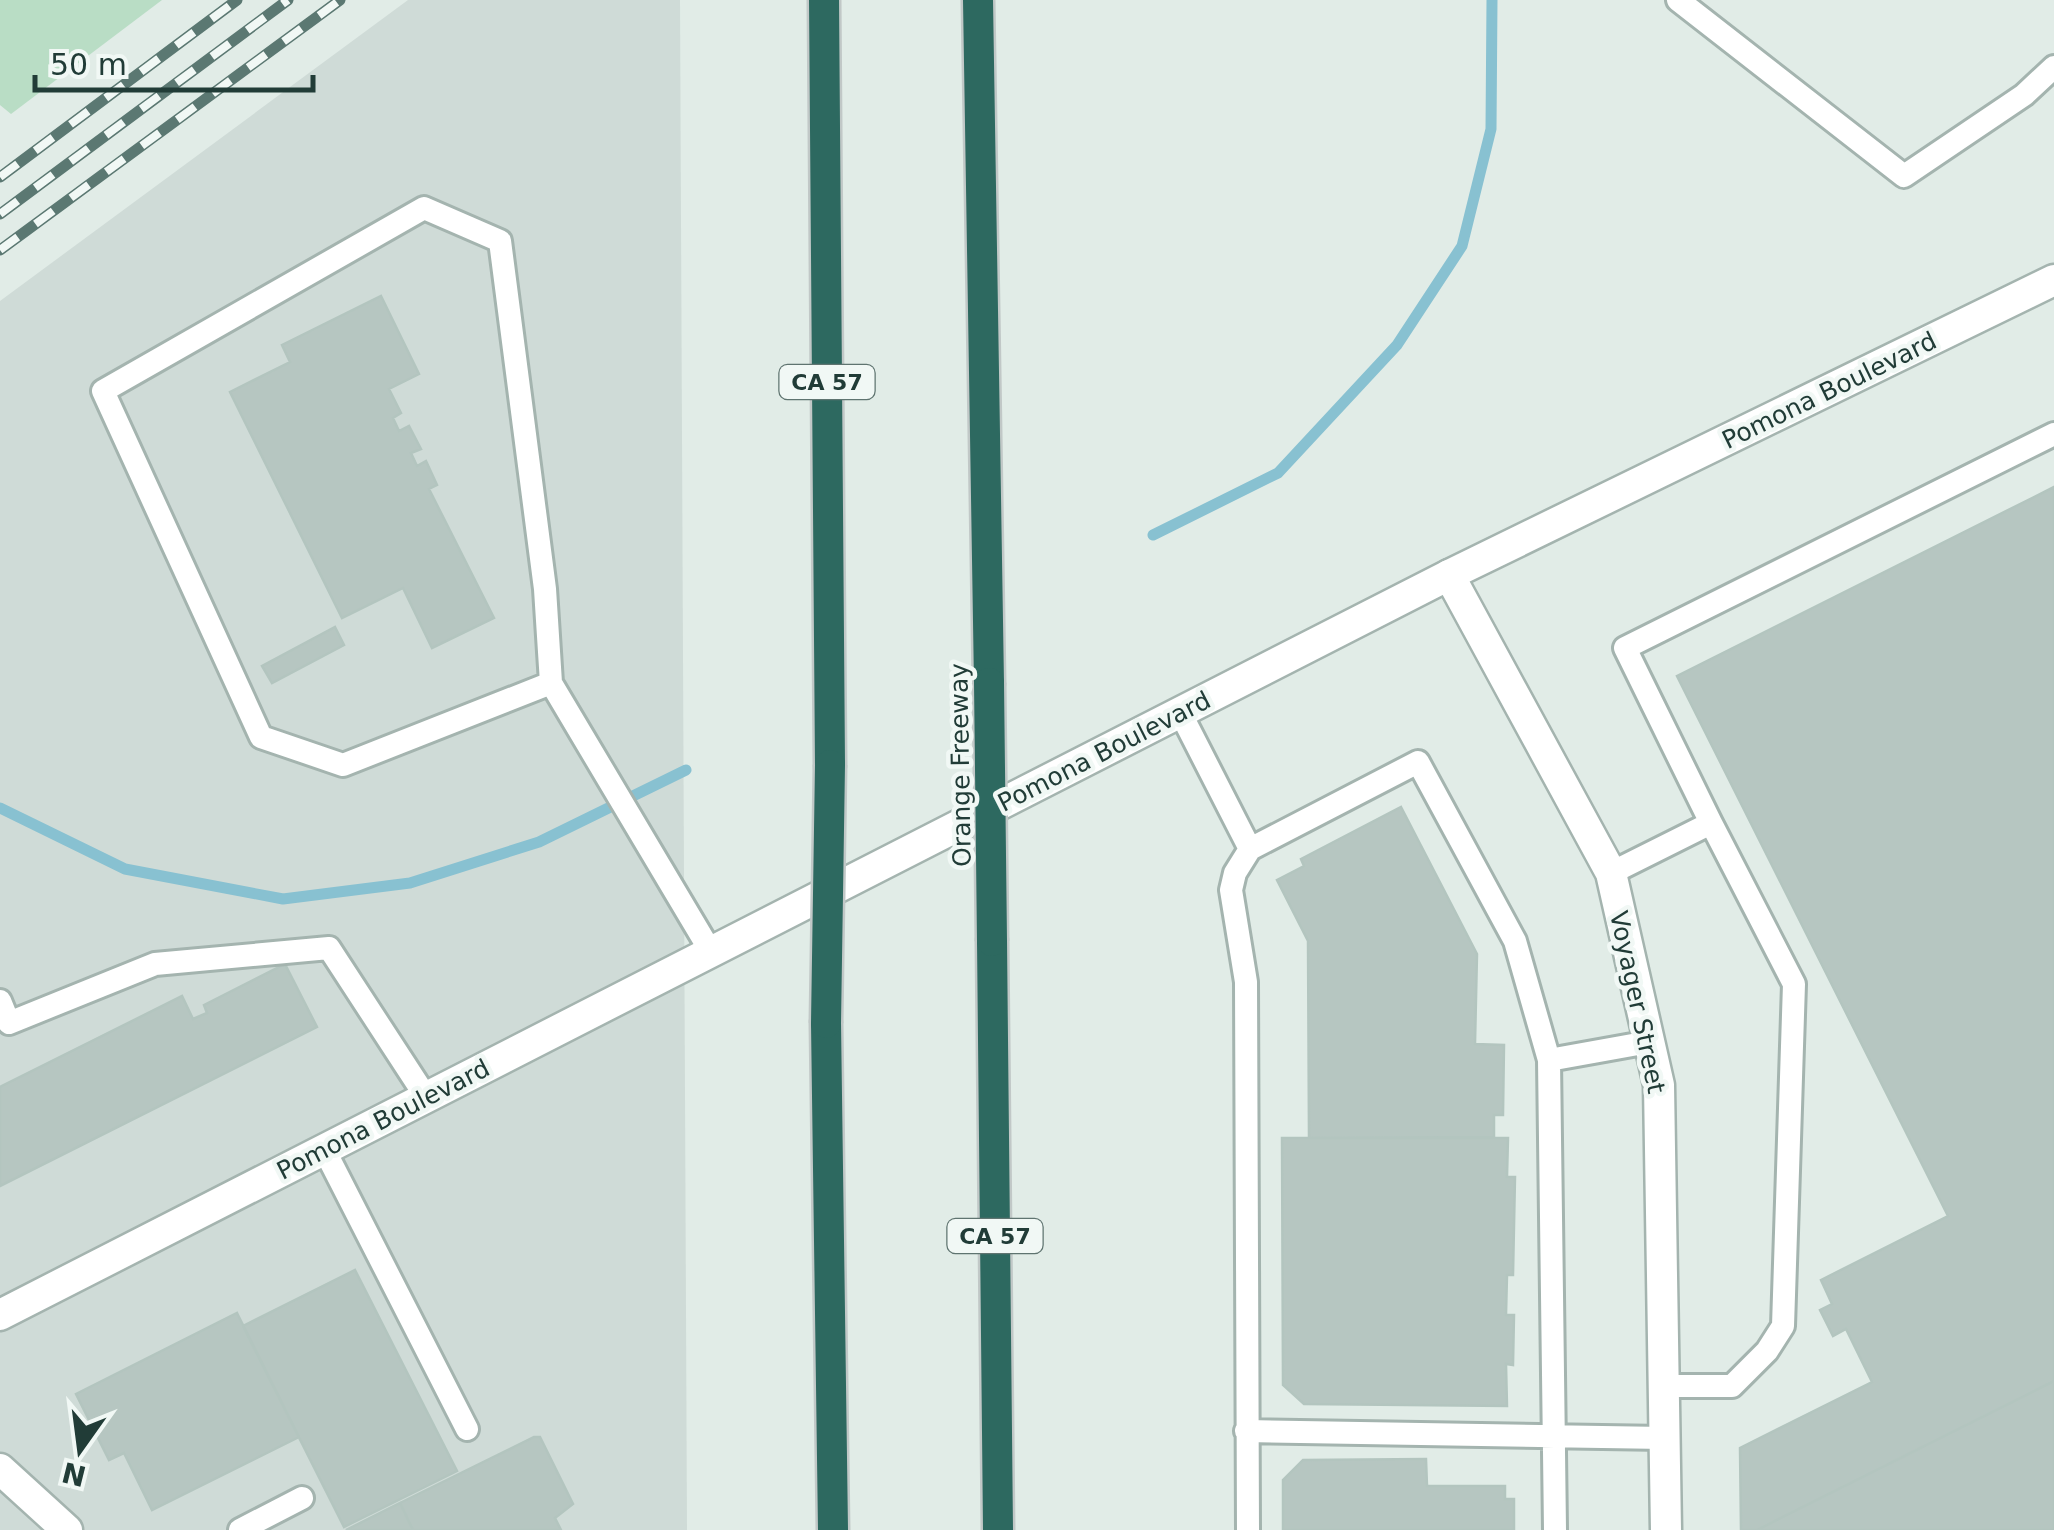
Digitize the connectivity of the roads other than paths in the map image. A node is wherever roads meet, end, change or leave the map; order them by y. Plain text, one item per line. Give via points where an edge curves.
1 (824, 0) edge
2 (978, 0) edge
3 (1678, 0) edge
4 (2054, 68) edge
5 (2054, 280) edge
6 (2054, 434) edge
7 (1449, 575) junction
8 (551, 683) junction
9 (1180, 712) junction
10 (1711, 824) junction
11 (1250, 849) junction
12 (1611, 873) junction
13 (711, 952) junction
14 (0, 1002) edge
15 (1649, 1042) junction
16 (1549, 1060) junction
17 (426, 1097) junction
18 (324, 1150) junction
19 (0, 1315) edge
20 (1664, 1386) junction
21 (467, 1429) dead end
22 (1246, 1431) junction
23 (1553, 1435) junction
24 (1665, 1438) junction
25 (0, 1469) edge
26 (302, 1498) dead end
27 (66, 1530) edge
28 (240, 1530) edge
29 (833, 1530) edge
30 (998, 1530) edge
31 (1248, 1530) edge
32 (1555, 1530) edge
33 (1666, 1530) edge

1 - 29 highway, CA 57, bridge
2 - 30 highway, Orange Freeway / CA 57, bridge
3 - 4 lane via 1904,176
5 - 7 street, Pomona Boulevard
6 - 10 lane via 1625,648
7 - 9 street, Pomona Boulevard
7 - 12 street, Voyager Street
8 - 8 lane via 343,765 261,737 102,391 424,208 500,240
8 - 13 lane
9 - 11 lane
9 - 13 street, Pomona Boulevard
10 - 12 lane
10 - 20 lane via 1794,984 1783,1326 1732,1386
11 - 16 lane via 1418,762 1515,940
11 - 22 lane via 1231,890 1246,982
12 - 15 street, Voyager Street
13 - 17 street, Pomona Boulevard
14 - 17 lane via 9,1023 155,964 329,948
15 - 16 lane
15 - 20 street, Voyager Street via 1659,1085
16 - 23 lane
17 - 18 street, Pomona Boulevard
18 - 19 street, Pomona Boulevard
18 - 21 lane
20 - 24 street, Voyager Street
22 - 23 lane
22 - 31 lane
23 - 24 lane
23 - 32 lane
24 - 33 street, Voyager Street
25 - 27 street
26 - 28 lane

